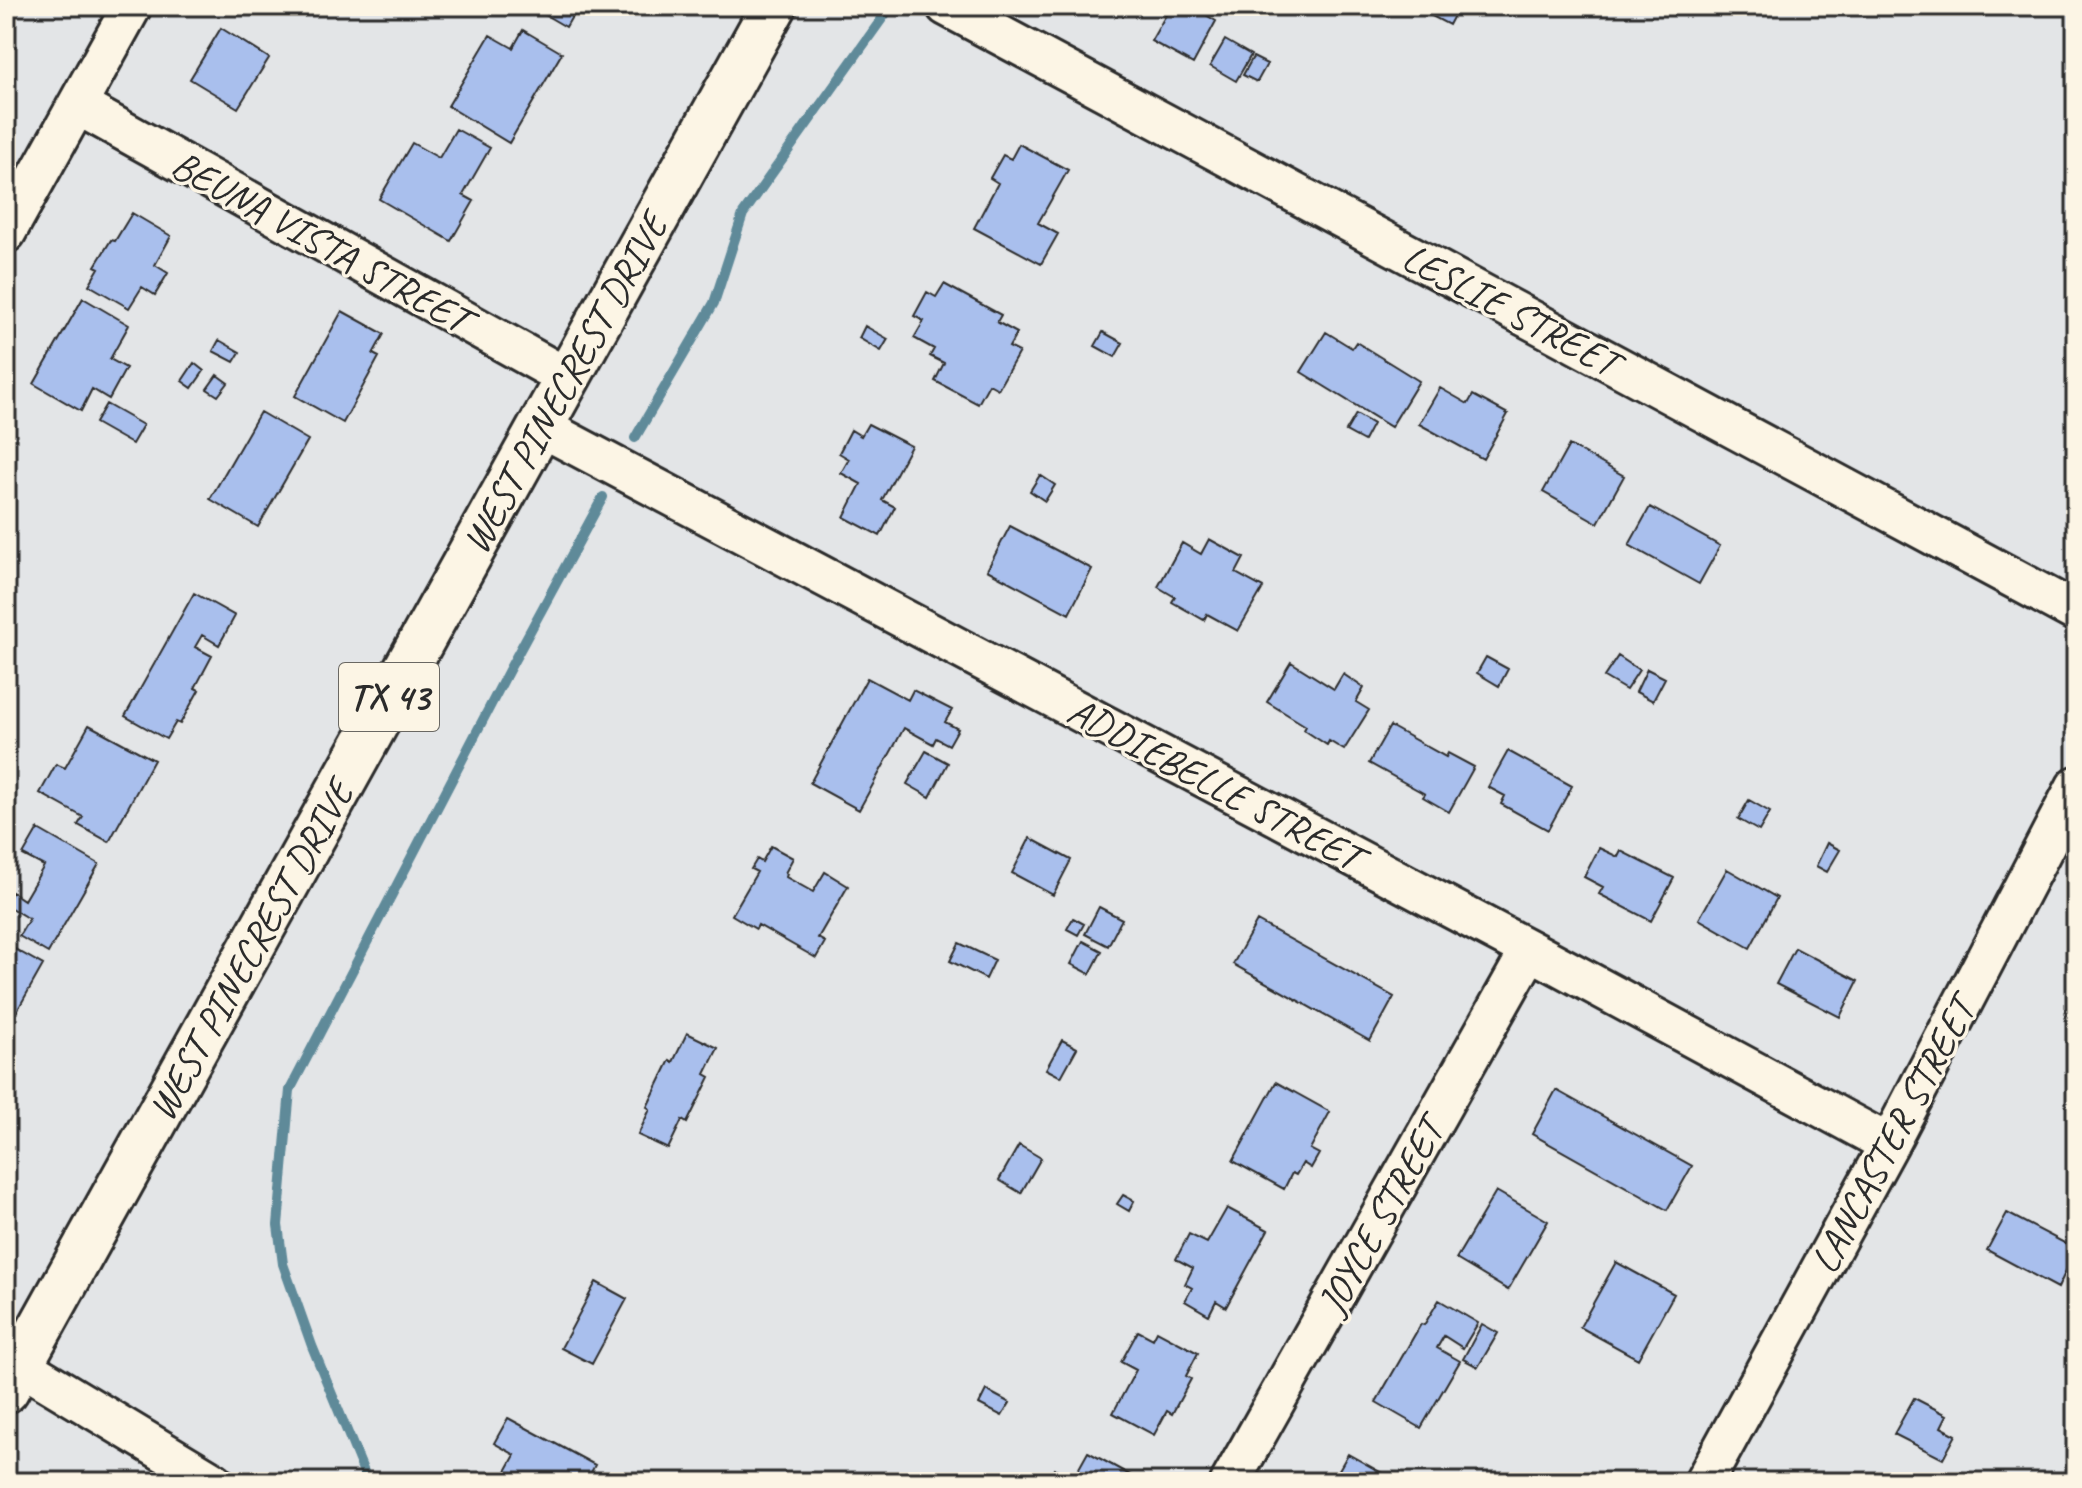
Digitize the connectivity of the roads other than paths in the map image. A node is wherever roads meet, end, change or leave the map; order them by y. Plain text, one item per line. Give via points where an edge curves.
1 (132, 6) edge
2 (774, 6) edge
3 (946, 6) edge
4 (77, 105) junction
5 (6, 233) edge
6 (566, 377) junction
7 (539, 426) junction
8 (2076, 612) edge
9 (2076, 786) edge
10 (1530, 950) junction
11 (1889, 1144) junction
12 (13, 1378) edge
13 (214, 1482) edge
14 (1230, 1482) edge
15 (1704, 1482) edge

1 - 4 street
2 - 6 main road, WEST PINECREST DRIVE / TX 43
3 - 8 street, LESLIE STREET
4 - 5 street
4 - 6 street, BEUNA VISTA STREET
6 - 7 main road, WEST PINECREST DRIVE / TX 43
7 - 10 street, ADDIEBELLE STREET
7 - 12 main road, WEST PINECREST DRIVE / TX 43
9 - 11 street, LANCASTER STREET
10 - 11 street, ADDIEBELLE STREET
10 - 14 street, JOYCE STREET
11 - 15 street, LANCASTER STREET
12 - 13 street

